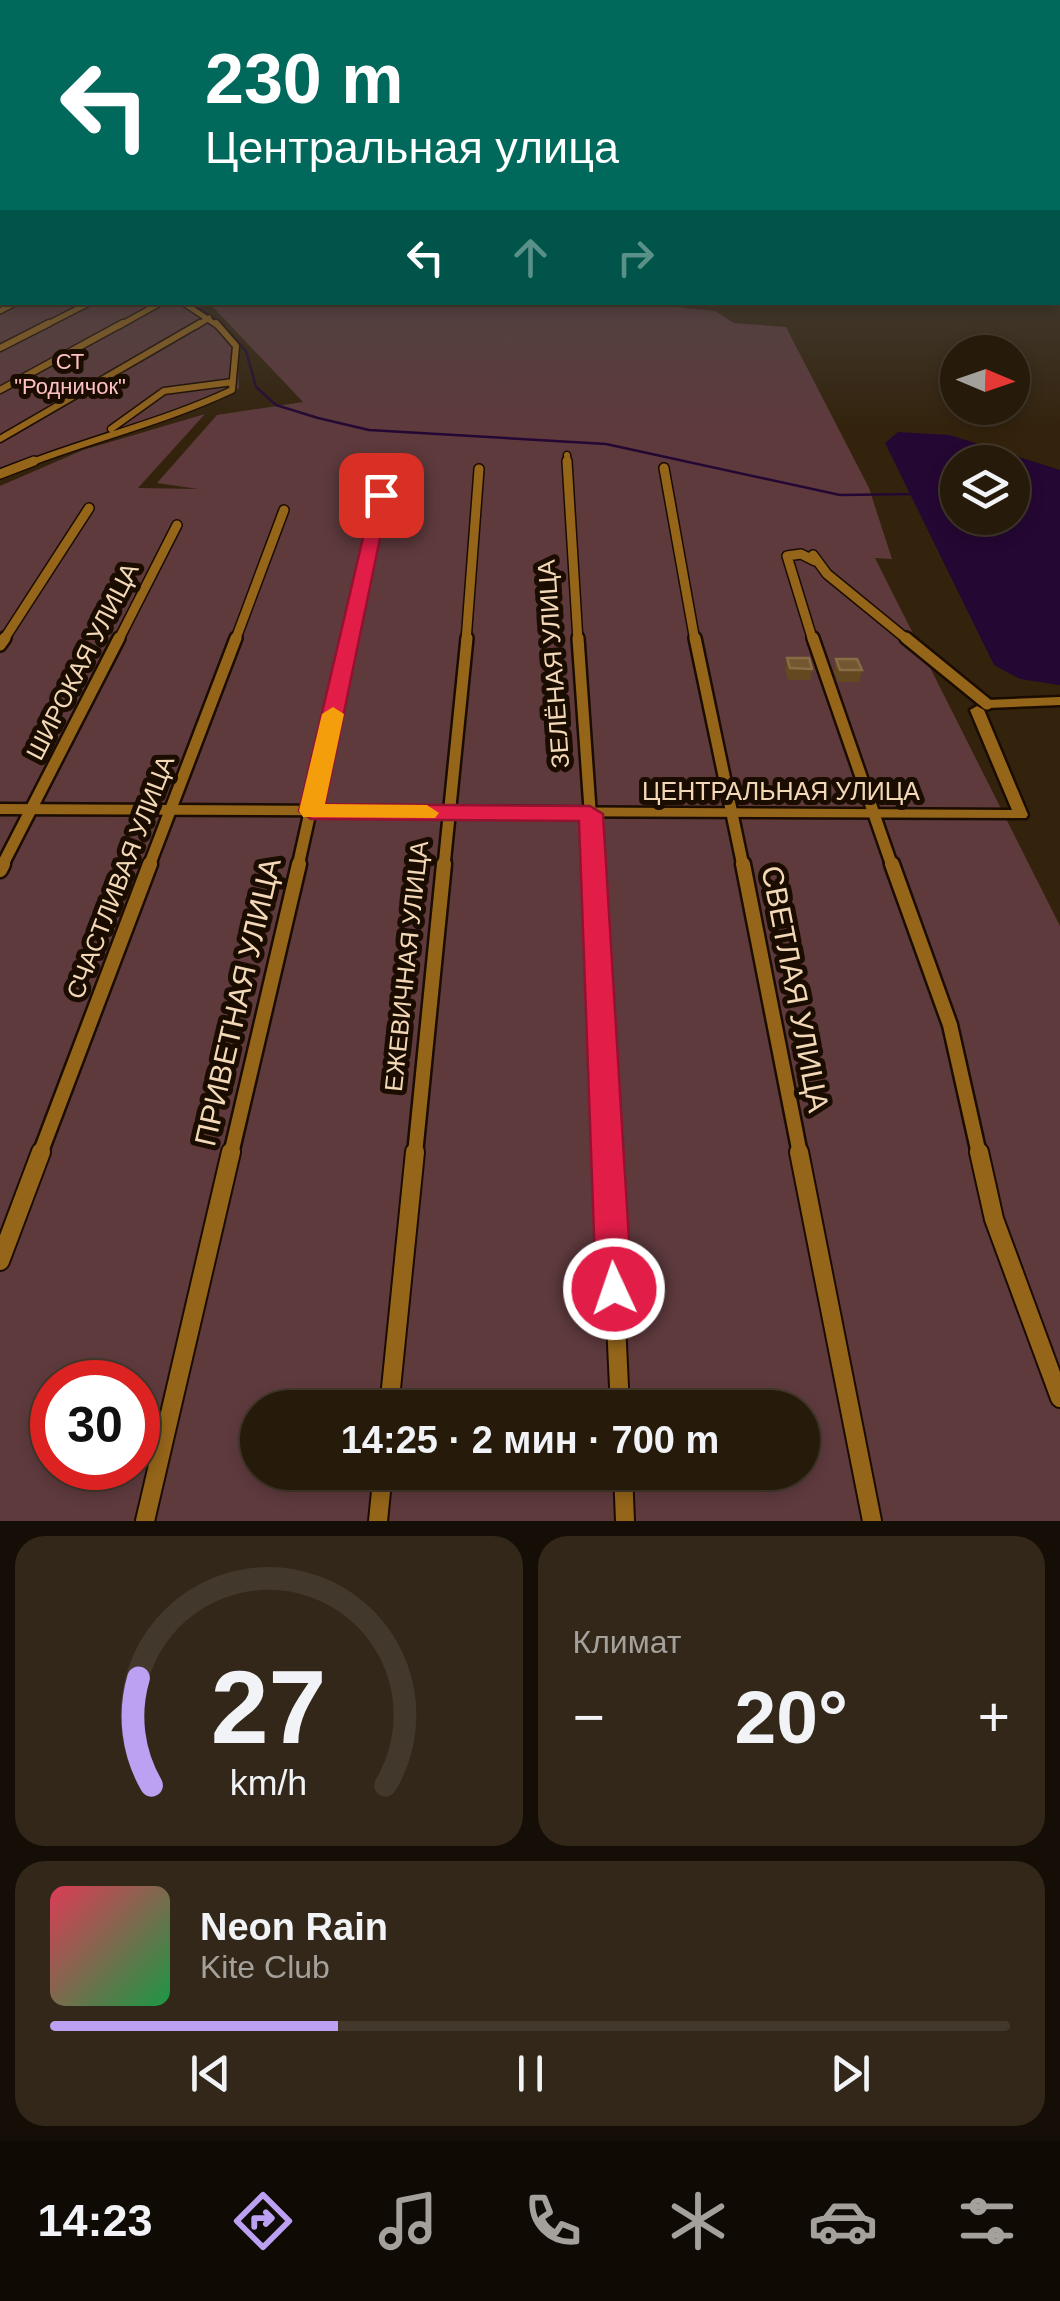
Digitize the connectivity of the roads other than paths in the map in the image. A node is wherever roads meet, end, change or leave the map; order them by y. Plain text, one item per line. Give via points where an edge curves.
1 (85, 305) edge
2 (156, 305) edge
3 (187, 305) edge
4 (209, 318) junction
5 (0, 348) edge
6 (233, 382) junction
7 (0, 390) edge
8 (104, 435) junction
9 (0, 439) edge
10 (566, 455) dead end
11 (664, 468) dead end
12 (479, 469) dead end
13 (0, 474) edge
14 (381, 495) dead end
15 (89, 508) dead end
16 (284, 510) dead end
17 (177, 525) dead end
18 (0, 645) edge
19 (1060, 701) edge
20 (985, 710) junction
21 (0, 809) edge
22 (32, 809) junction
23 (170, 809) junction
24 (311, 811) junction
25 (449, 813) junction
26 (590, 814) junction
27 (732, 814) junction
28 (874, 814) junction
29 (0, 870) edge
30 (0, 1261) edge
31 (391, 1390) edge
32 (619, 1390) edge
33 (1060, 1398) edge
34 (381, 1490) edge
35 (624, 1490) edge
36 (144, 1521) edge
37 (378, 1521) edge
38 (625, 1521) edge
39 (872, 1521) edge

1 - 5 street
2 - 7 street
3 - 4 street
4 - 6 street via 236,346
4 - 9 street
6 - 8 street via 164,391
6 - 8 street via 232,390 178,415
8 - 13 street
10 - 26 street, ЗЕЛЁНАЯ УЛИЦА
11 - 27 street, СВЕТЛАЯ УЛИЦА
12 - 25 street, ЕЖЕВИЧНАЯ УЛИЦА
14 - 24 street, ПРИВЕТНАЯ УЛИЦА
15 - 18 street
16 - 23 street, СЧАСТЛИВАЯ УЛИЦА
17 - 22 street, ШИРОКАЯ УЛИЦА
19 - 20 street
20 - 28 street, ЦЕНТРАЛЬНАЯ УЛИЦА via 985,732 1021,815
20 - 28 street via 814,558 787,556
21 - 22 street, ЦЕНТРАЛЬНАЯ УЛИЦА
22 - 23 street, ЦЕНТРАЛЬНАЯ УЛИЦА
22 - 29 street, ШИРОКАЯ УЛИЦА
23 - 24 street, ЦЕНТРАЛЬНАЯ УЛИЦА
23 - 30 street, СЧАСТЛИВАЯ УЛИЦА
24 - 25 street, ЦЕНТРАЛЬНАЯ УЛИЦА
24 - 36 street, ПРИВЕТНАЯ УЛИЦА
25 - 26 street, ЦЕНТРАЛЬНАЯ УЛИЦА
25 - 31 street, ЕЖЕВИЧНАЯ УЛИЦА
26 - 27 street, ЦЕНТРАЛЬНАЯ УЛИЦА
26 - 32 street, ЗЕЛЁНАЯ УЛИЦА
27 - 28 street, ЦЕНТРАЛЬНАЯ УЛИЦА
27 - 39 street, СВЕТЛАЯ УЛИЦА
28 - 33 street via 950,1026 994,1219
34 - 37 street
35 - 38 street

